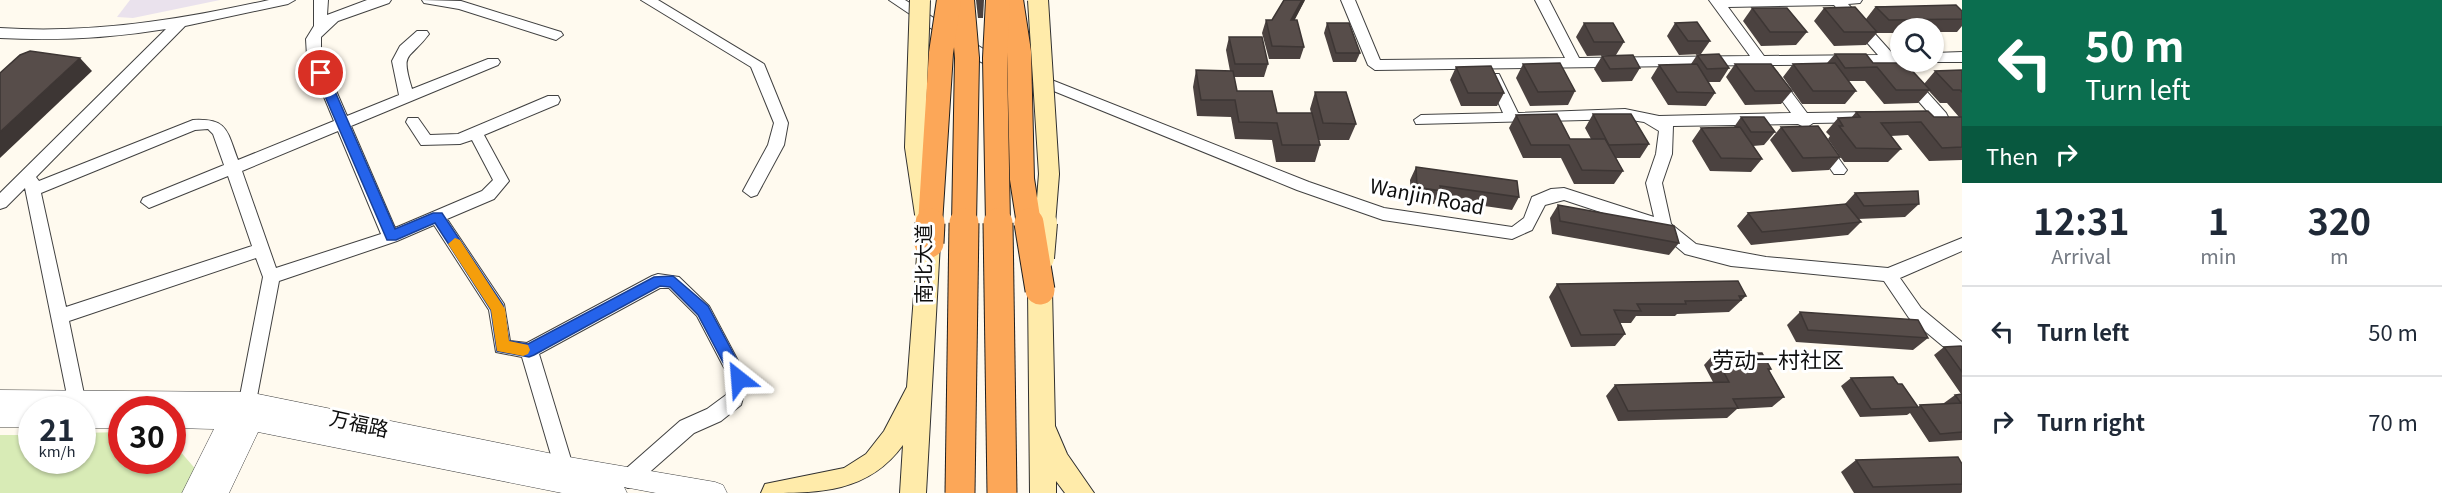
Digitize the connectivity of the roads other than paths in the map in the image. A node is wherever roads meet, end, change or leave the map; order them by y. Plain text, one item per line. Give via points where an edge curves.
1 (288, 0) edge
2 (321, 0) edge
3 (384, 0) edge
4 (429, 0) edge
5 (476, 0) edge
6 (896, 0) edge
7 (920, 0) edge
8 (949, 0) edge
9 (962, 0) edge
10 (998, 0) edge
11 (1011, 0) edge
12 (1038, 0) edge
13 (1348, 0) edge
14 (1542, 0) edge
15 (1838, 0) edge
16 (1855, 0) edge
17 (1717, 1) edge
18 (655, 2) edge
19 (461, 5) junction
20 (179, 24) junction
21 (320, 25) junction
22 (0, 33) edge
23 (422, 34) dead end
24 (556, 35) dead end
25 (1890, 53) edge
26 (1962, 57) edge
27 (1944, 58) edge
28 (1890, 59) edge
29 (1760, 60) junction
30 (493, 62) dead end
31 (1574, 62) junction
32 (1488, 63) junction
33 (1906, 72) edge
34 (407, 97) junction
35 (553, 100) dead end
36 (1802, 117) junction
37 (1513, 118) junction
38 (1421, 120) dead end
39 (1659, 121) junction
40 (414, 122) dead end
41 (343, 123) junction
42 (476, 132) junction
43 (233, 168) junction
44 (1839, 170) edge
45 (31, 182) junction
46 (751, 191) dead end
47 (149, 202) dead end
48 (0, 203) edge
49 (437, 217) junction
50 (1664, 227) junction
51 (391, 237) junction
52 (929, 243) junction
53 (1962, 244) edge
54 (262, 249) junction
55 (1888, 275) junction
56 (271, 277) junction
57 (1040, 290) junction
58 (61, 316) junction
59 (529, 351) junction
60 (1962, 352) edge
61 (919, 392) junction
62 (76, 396) edge
63 (0, 399) edge
64 (18, 401) edge
65 (96, 409) edge
66 (244, 413) junction
67 (1042, 416) junction
68 (0, 417) edge
69 (18, 417) edge
70 (186, 417) edge
71 (563, 466) junction
72 (622, 486) edge
73 (194, 493) edge
74 (217, 493) edge
75 (715, 493) edge
76 (774, 493) edge
77 (913, 493) edge
78 (960, 493) edge
79 (1002, 493) edge
80 (1043, 493) edge
81 (1081, 493) edge

1 - 20 street
2 - 21 street
3 - 21 street
4 - 19 street
5 - 19 street
6 - 50 street, Wanjin Road via 986,59 1302,186 1383,214 1512,233 1529,224 1538,201 1564,194
7 - 52 main road, 南北大道, bridge via 915,147
8 - 52 highway, bridge via 941,53
9 - 78 highway, 南北大道, bridge via 967,58
10 - 79 highway, bridge via 994,58
11 - 57 highway, bridge via 1019,52 1022,179
12 - 57 main road, bridge via 1049,174
13 - 32 street via 1375,65
14 - 31 street
15 - 16 street
15 - 17 street
15 - 25 street
17 - 29 street
18 - 46 street via 757,64 781,123 776,146
19 - 24 street
20 - 22 street via 72,34
20 - 45 street
21 - 41 street via 313,37 314,56
23 - 34 street via 401,50 398,61
26 - 27 street
28 - 29 street
29 - 31 street
29 - 36 street
30 - 34 street
31 - 32 street
32 - 37 street
33 - 36 street via 1941,117
34 - 41 street
35 - 42 street
36 - 39 street
36 - 44 street
37 - 38 street
37 - 39 street via 1625,114
39 - 50 street via 1667,129 1667,137 1654,183
40 - 42 street via 426,141 460,139
41 - 43 street
41 - 51 street
42 - 49 street via 501,181 488,195
43 - 45 street via 220,131 211,124 193,125
43 - 47 street
43 - 54 street
45 - 48 street
45 - 58 street
49 - 51 street
49 - 59 street via 498,309 502,346
50 - 55 street, Wanjin Road via 1691,249 1731,259
51 - 56 street
52 - 61 main road, 南北大道
53 - 55 street
54 - 56 street
54 - 58 street
55 - 60 street via 1915,313
56 - 66 street
57 - 67 main road
58 - 62 street
59 - 71 street
59 - 72 street via 658,281 673,282 703,310 739,379 734,399 714,415 687,427
61 - 76 main road via 874,463 852,476 814,488
61 - 77 main road, 南北大道
63 - 64 street, 万福路
65 - 66 street, 万福路
66 - 70 street, 万福路
66 - 71 street, 万福路
66 - 72 street, 万福路
66 - 73 street
66 - 74 street
67 - 80 main road
67 - 81 main road via 1057,461
68 - 69 street
71 - 72 street, 万福路
72 - 75 street, 万福路

